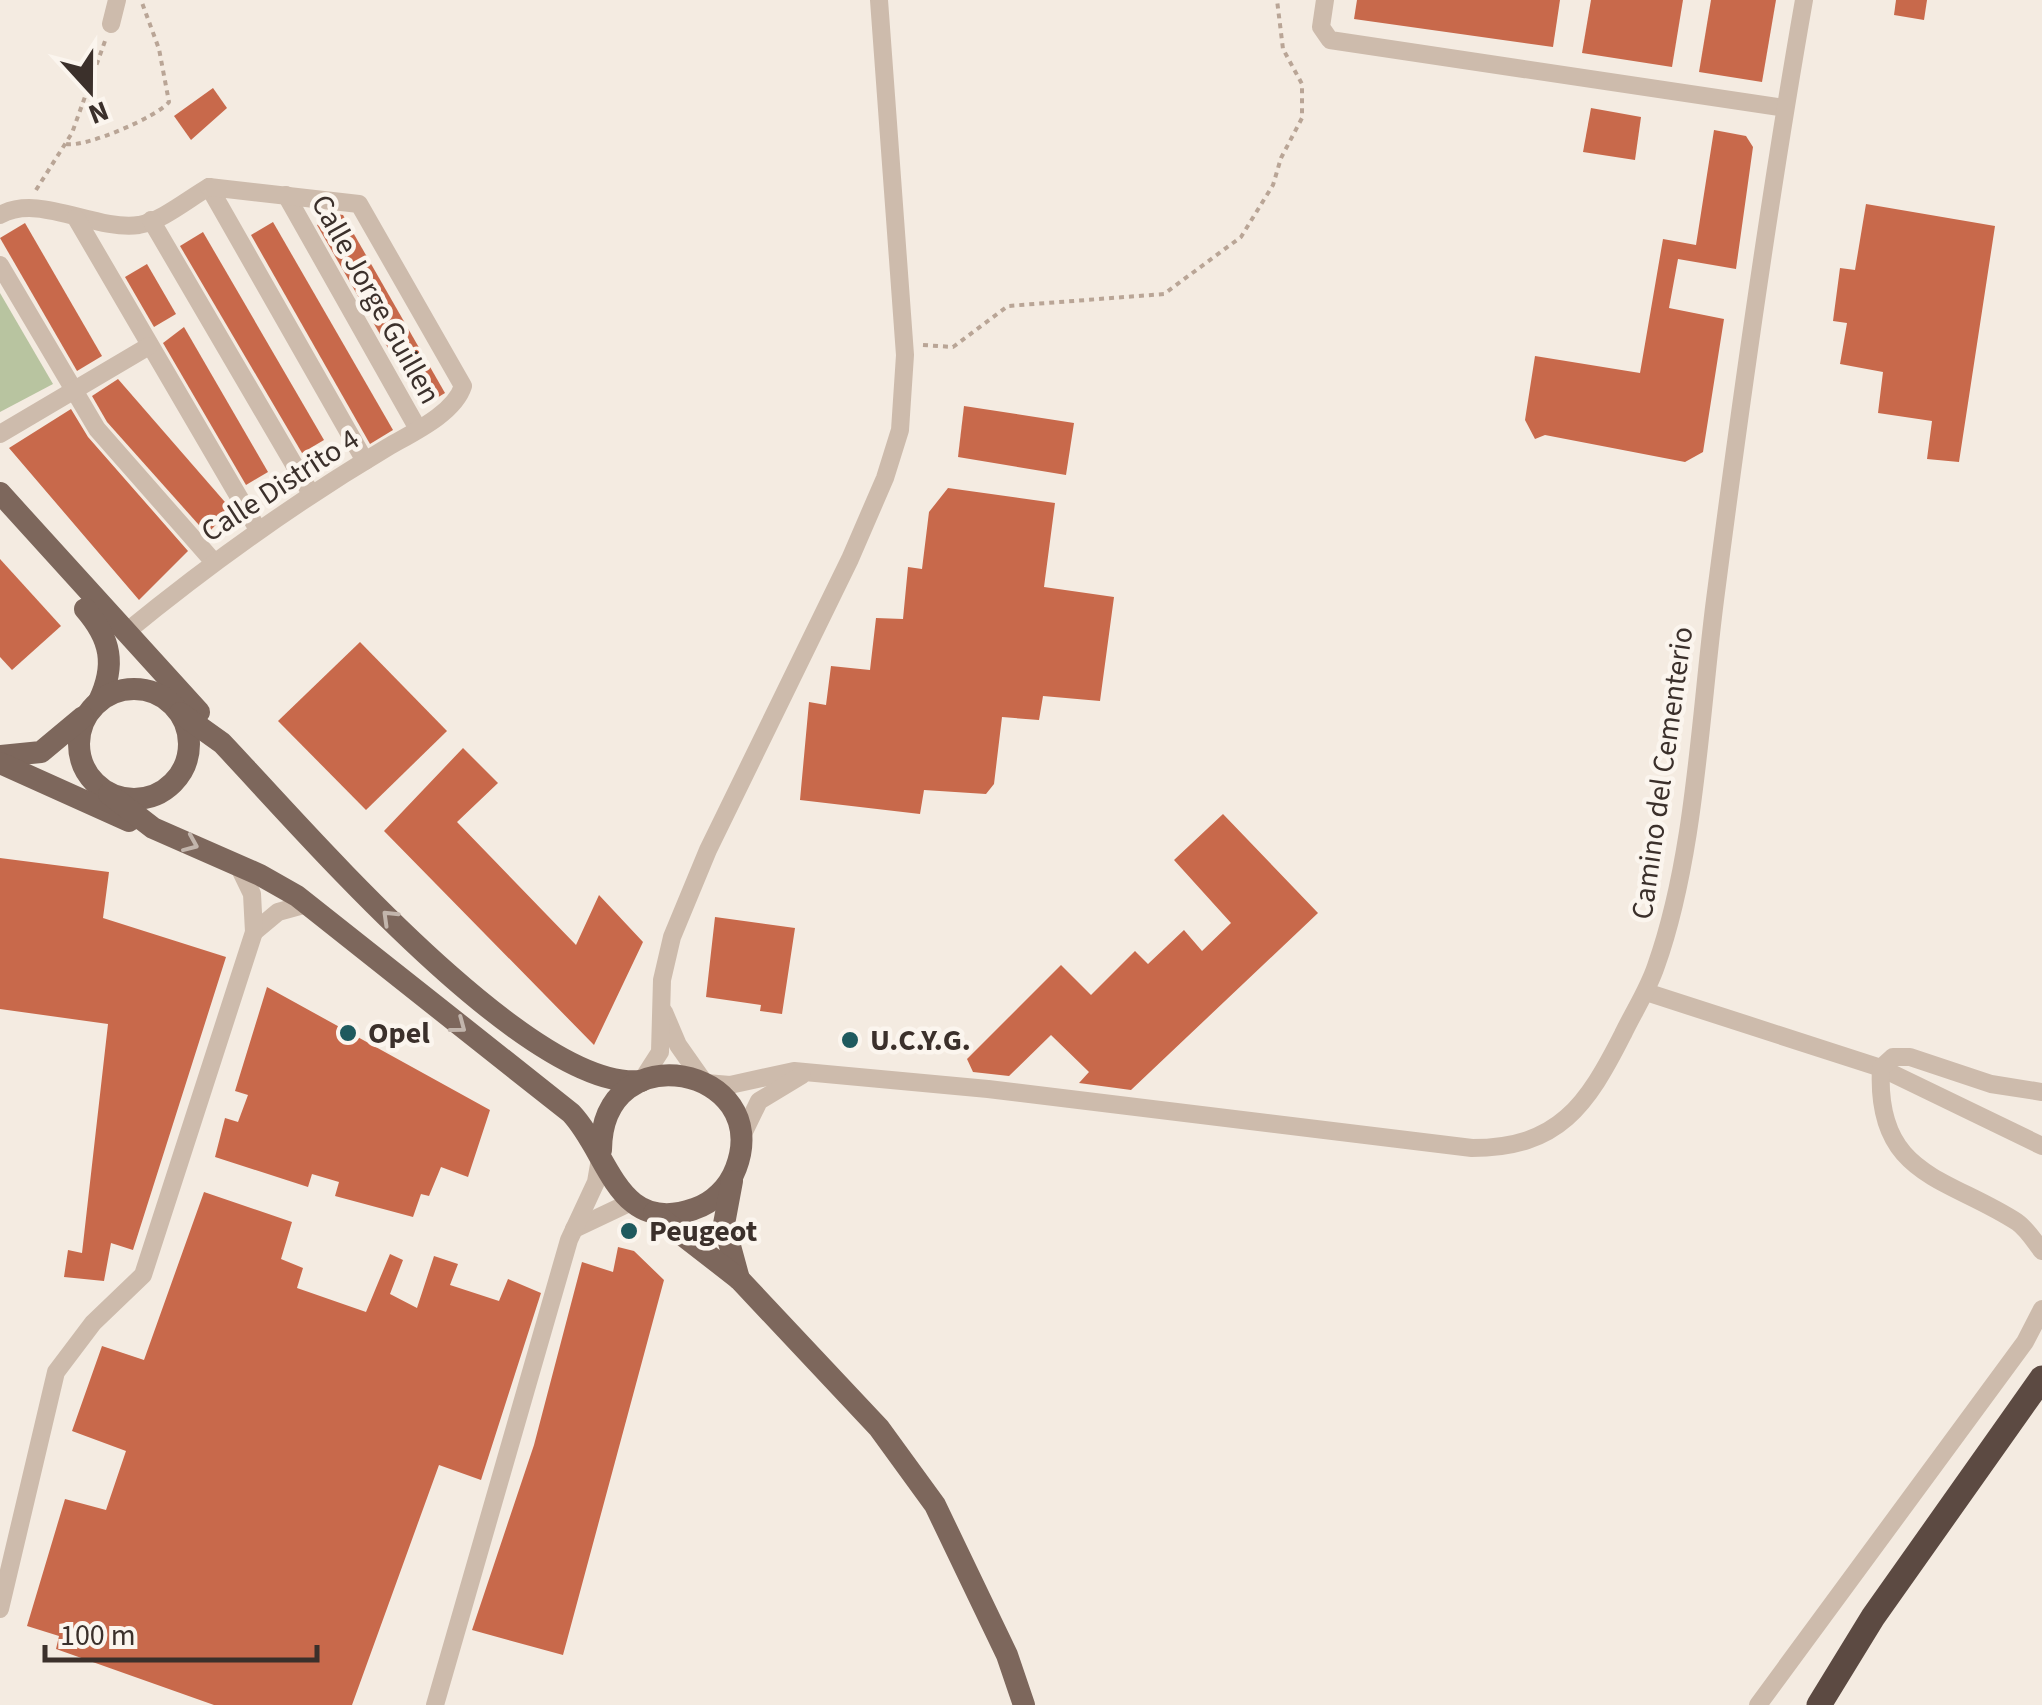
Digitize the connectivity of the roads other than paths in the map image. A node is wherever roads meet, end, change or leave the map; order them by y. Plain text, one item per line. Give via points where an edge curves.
1 (116, 0) edge
2 (879, 0) edge
3 (1325, 0) edge
4 (1804, 0) edge
5 (111, 24) road end
6 (1785, 108) junction
7 (208, 188) junction
8 (286, 195) junction
9 (0, 215) edge
10 (76, 218) junction
11 (152, 220) junction
12 (0, 266) edge
13 (149, 346) junction
14 (71, 392) junction
15 (418, 430) junction
16 (0, 434) edge
17 (365, 461) junction
18 (310, 492) junction
19 (0, 494) edge
20 (0, 510) edge
21 (256, 528) junction
22 (213, 561) junction
23 (125, 632) junction
24 (172, 706) junction
25 (93, 708) junction
26 (222, 744) junction
27 (0, 759) edge
28 (110, 794) junction
29 (153, 828) junction
30 (238, 865) junction
31 (308, 904) junction
32 (254, 932) junction
33 (1646, 992) junction
34 (662, 1007) junction
35 (1881, 1068) junction
36 (802, 1075) junction
37 (641, 1080) junction
38 (705, 1082) junction
39 (2042, 1092) edge
40 (741, 1138) junction
41 (2042, 1146) edge
42 (601, 1151) junction
43 (733, 1176) junction
44 (642, 1207) junction
45 (573, 1230) junction
46 (2042, 1252) edge
47 (739, 1280) junction
48 (2042, 1309) edge
49 (2042, 1378) edge
50 (0, 1610) edge
51 (1869, 1624) junction
52 (435, 1705) edge
53 (1024, 1705) edge
54 (1758, 1705) edge
55 (1819, 1705) edge
56 (1827, 1705) edge

1 - 5 street
2 - 34 street via 904,340 897,442 850,559 708,850 672,937
3 - 6 street via 1320,27 1330,40
4 - 6 street, Camino del Cementerio
6 - 33 street, Camino del Cementerio via 1675,905
7 - 8 street
7 - 11 street
7 - 17 street
8 - 15 street, Calle Jorge Guillen
8 - 15 street, Calle Distrito 4 via 359,204 463,386 460,396
9 - 10 street via 24,206
10 - 11 street via 138,225
10 - 13 street
11 - 18 street
12 - 14 street
13 - 14 street
13 - 21 street
14 - 16 street
14 - 22 street
15 - 17 street, Calle Distrito 4
17 - 18 street, Calle Distrito 4
18 - 21 street, Calle Distrito 4
19 - 23 main road
20 - 25 main road via 107,638 108,682
21 - 22 street, Calle Distrito 4
22 - 23 street, Calle Distrito 4
23 - 24 main road
23 - 26 main road
24 - 25 main road via 132,689
24 - 26 main road
24 - 28 main road via 189,744 180,774 156,795
25 - 27 main road via 41,752
25 - 28 main road via 78,740 82,766
37 -> 26 main road via 619,1082 574,1066 456,981
27 - 29 main road
28 - 29 main road
29 -> 30 main road
30 - 31 main road
30 - 32 street via 252,894
31 - 32 street via 278,912
31 -> 42 main road via 571,1113
32 - 50 street via 142,1275 56,1372
33 - 35 street
33 - 36 street, Camino del Cementerio via 1571,1116 1530,1141 1502,1148 968,1087
34 - 37 street via 660,1052
34 - 38 street
35 - 39 street via 1893,1057 1910,1057 1990,1084
35 - 41 street
35 - 46 street via 1890,1124 1910,1164 2020,1224
36 - 38 street, Camino del Cementerio
36 - 40 street via 758,1101
37 - 38 main road via 672,1074
37 - 42 main road via 610,1109
38 - 40 main road via 733,1111
40 - 43 main road
42 - 44 main road via 616,1188
42 - 45 street via 596,1182
43 - 44 main road via 699,1208 684,1213
43 - 47 main road via 724,1224
44 - 45 street
44 - 47 main road
45 - 52 street
47 - 53 main road via 879,1428 935,1506
48 - 54 street via 2025,1342
49 - 51 highway
51 - 55 highway
51 - 56 highway

